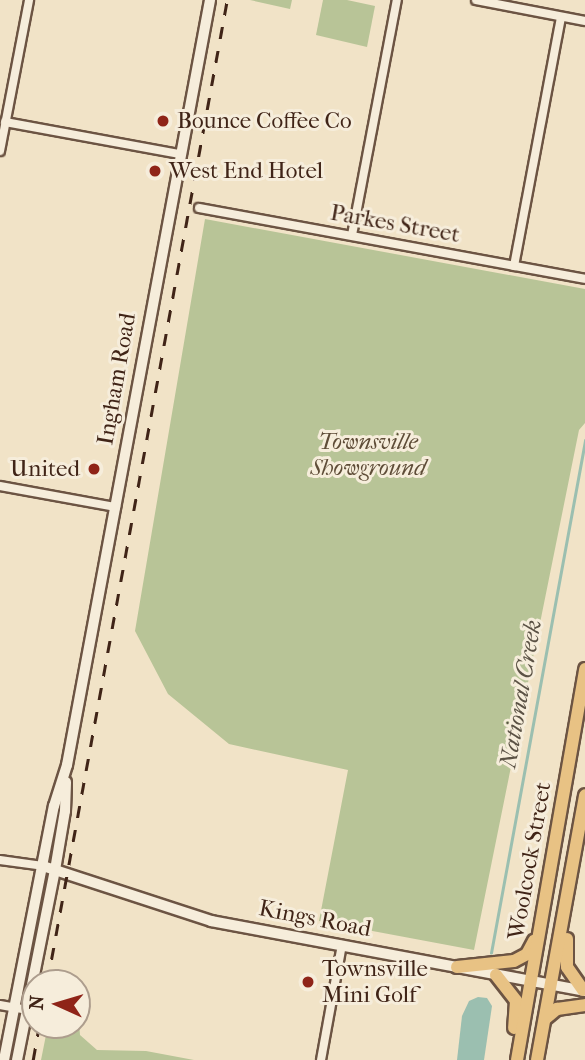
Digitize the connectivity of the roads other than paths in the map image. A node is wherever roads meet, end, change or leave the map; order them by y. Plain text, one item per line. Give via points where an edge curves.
1 (29, 0) edge
2 (210, 0) edge
3 (397, 0) edge
4 (476, 0) edge
5 (561, 16) junction
6 (585, 21) edge
7 (5, 122) junction
8 (0, 151) edge
9 (180, 154) junction
10 (199, 208) dead end
11 (352, 235) junction
12 (514, 266) junction
13 (585, 279) edge
14 (0, 486) edge
15 (116, 508) junction
16 (585, 669) edge
17 (67, 765) junction
18 (585, 794) edge
19 (585, 839) edge
20 (0, 860) edge
21 (43, 866) junction
22 (55, 870) junction
23 (537, 936) junction
24 (342, 945) junction
25 (457, 967) junction
26 (35, 969) edge
27 (496, 975) junction
28 (531, 981) junction
29 (551, 985) junction
30 (584, 990) edge
31 (585, 1005) edge
32 (0, 1006) edge
33 (14, 1008) junction
34 (21, 1009) edge
35 (545, 1019) junction
36 (21, 1039) edge
37 (4, 1060) edge
38 (17, 1060) edge
39 (321, 1060) edge
40 (511, 1060) edge
41 (517, 1060) edge
42 (537, 1060) edge

1 - 7 street
2 - 9 main road, Ingham Road
3 - 11 street
4 - 5 street
5 - 6 street
5 - 12 street
7 - 8 street
7 - 9 street
9 - 15 main road, Ingham Road
10 - 11 street, Parkes Street
11 - 12 street, Parkes Street
12 - 13 street, Parkes Street
14 - 15 street
15 - 17 main road, Ingham Road
16 - 23 main road, Woolcock Street
17 - 21 main road, Ingham Road
17 - 22 main road, Ingham Road
18 - 29 main road, Woolcock Street
19 - 30 main road via 565,950 569,972
20 - 21 street
21 - 22 main road, Kings Road
21 - 33 main road, Ingham Road
22 - 24 main road, Kings Road via 211,921
22 - 26 main road, Ingham Road
23 - 25 main road via 518,960
23 - 28 main road, Woolcock Street
24 - 25 main road, Kings Road
24 - 39 street
25 - 27 main road, Kings Road
27 - 28 main road, Kings Road
27 - 40 main road via 517,1007
28 - 29 main road, Kings Road
28 - 41 main road, Woolcock Street
29 - 30 main road, Kings Road
29 - 35 main road, Woolcock Street
31 - 35 main road via 557,1009
32 - 33 street
33 - 34 street
33 - 37 main road, Ingham Road
35 - 42 main road, Woolcock Street
36 - 38 main road, Ingham Road

